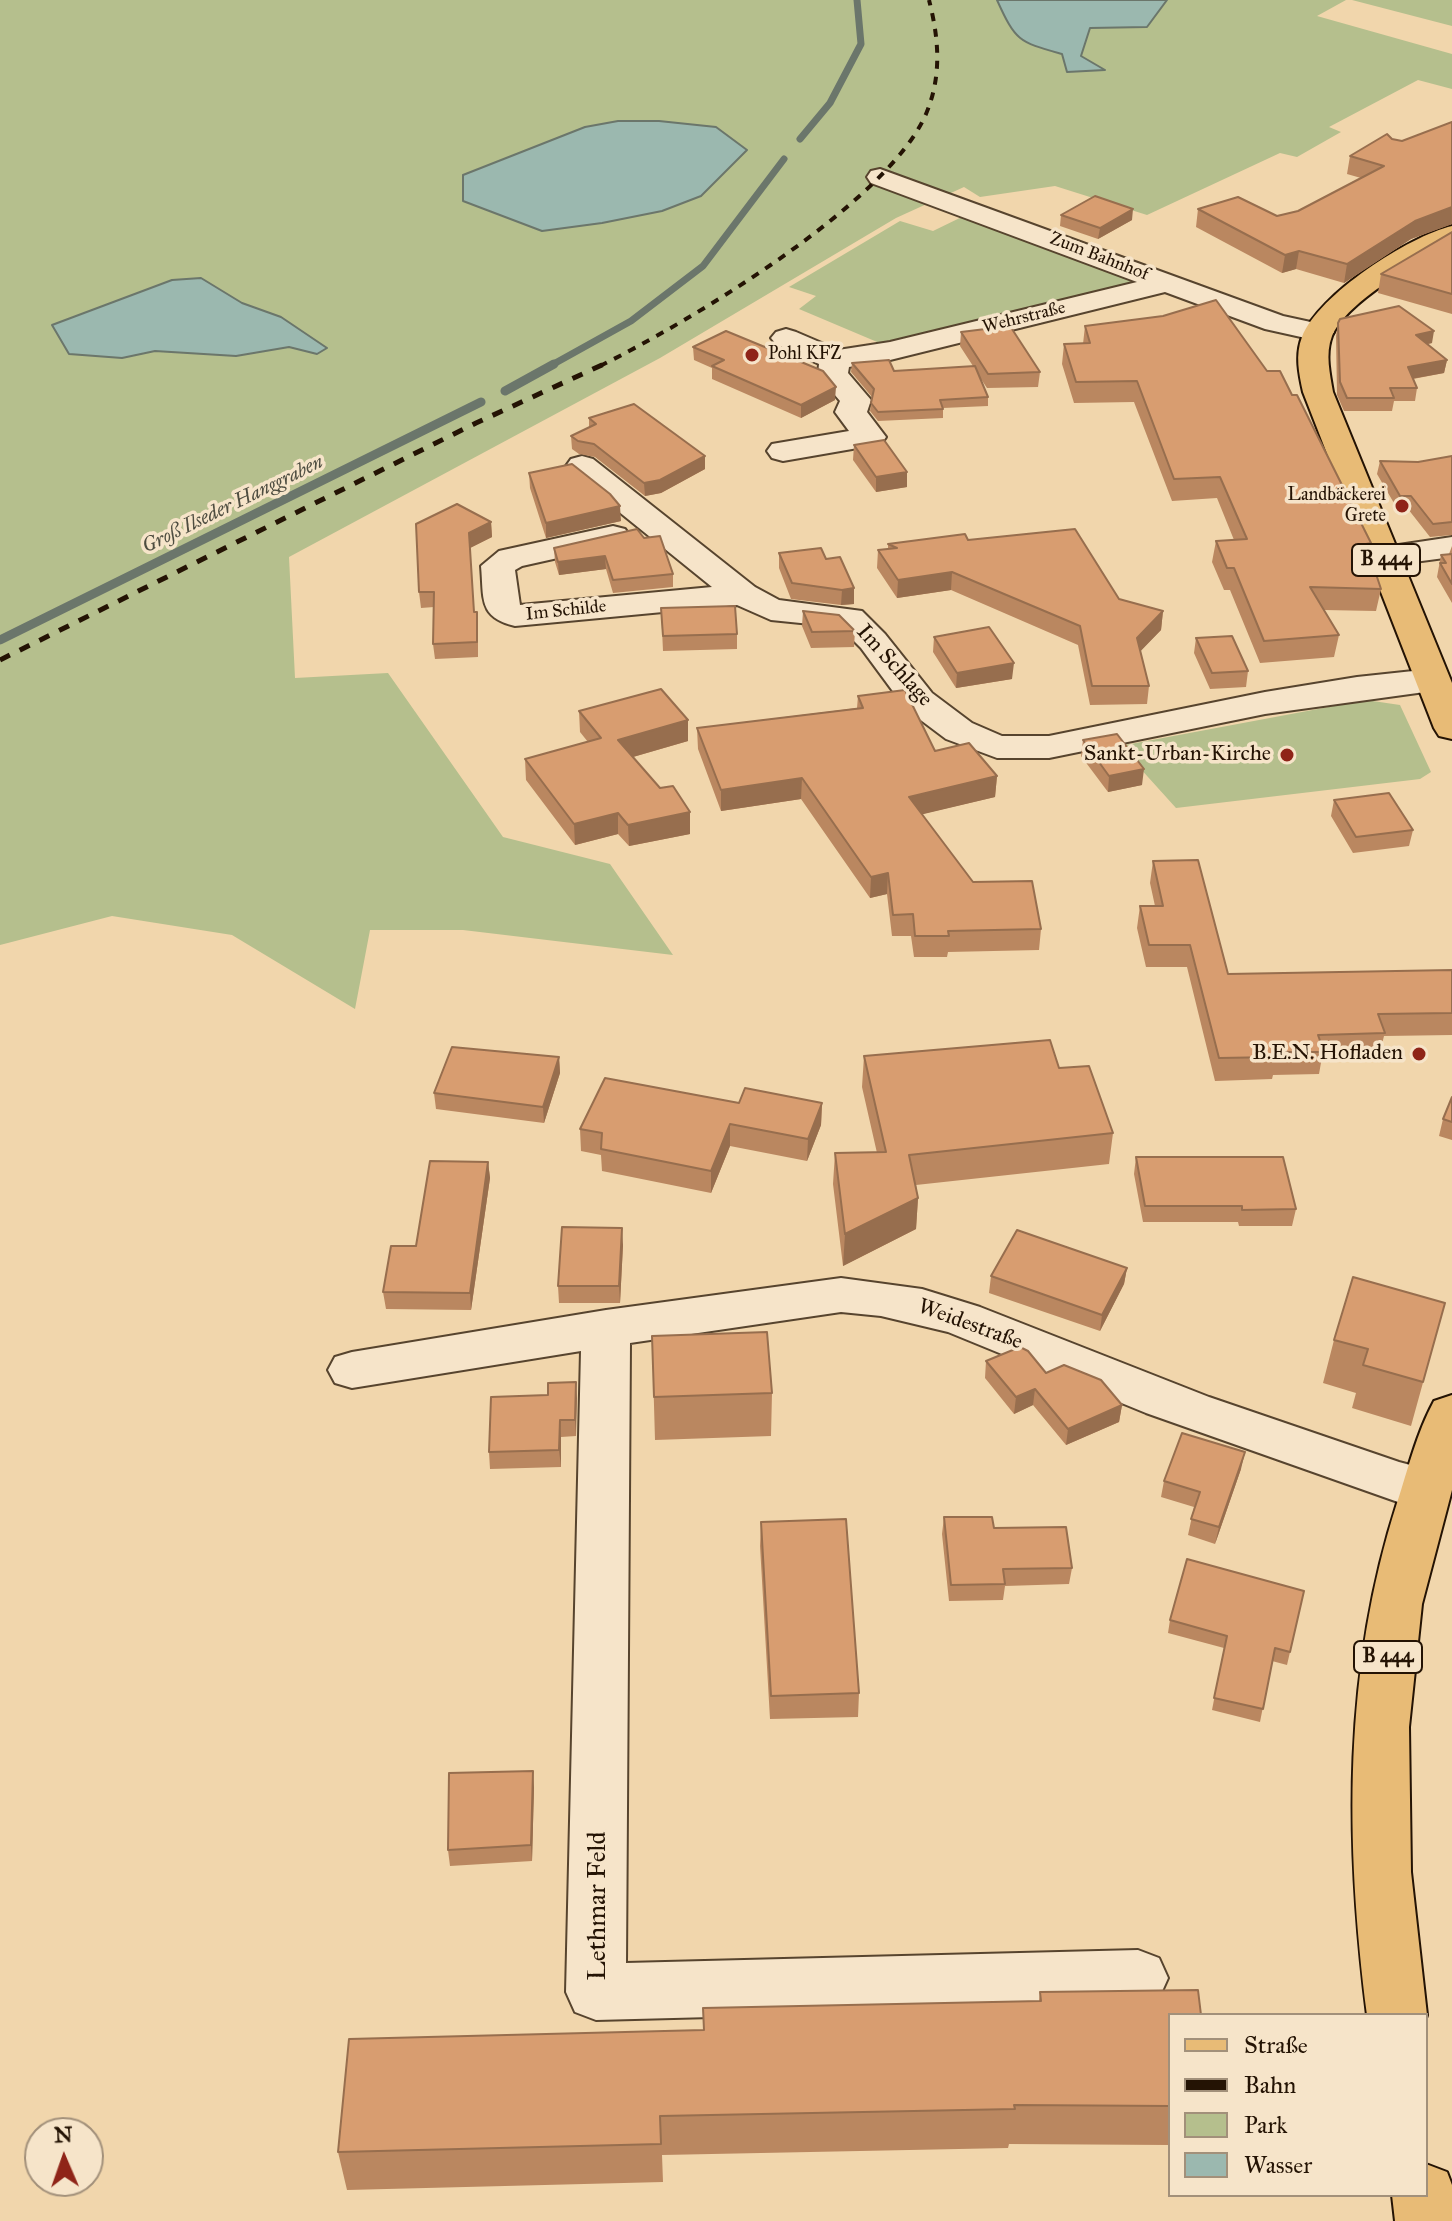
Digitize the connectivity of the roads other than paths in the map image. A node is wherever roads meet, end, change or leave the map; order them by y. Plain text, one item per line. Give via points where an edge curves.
1 (880, 177) dead end
2 (1452, 234) edge
3 (1167, 283) junction
4 (1319, 332) junction
5 (786, 338) dead end
6 (834, 360) junction
7 (783, 451) dead end
8 (582, 466) dead end
9 (658, 526) junction
10 (1452, 547) edge
11 (1384, 556) junction
12 (743, 594) junction
13 (1444, 700) edge
14 (606, 1328) junction
15 (352, 1370) dead end
16 (1452, 1414) edge
17 (1426, 1488) junction
18 (1138, 1978) dead end
19 (1397, 2013) edge
20 (1424, 2197) edge
21 (1427, 2221) edge

1 - 3 street, Zum Bahnhof
2 - 4 main road via 1393,268 1346,303
3 - 4 street, Zum Bahnhof via 1275,323
3 - 6 street, Wehrstraße
4 - 11 main road, B 444 via 1313,368 1318,392
5 - 6 street
6 - 7 street via 833,375 856,400 851,412 870,437
8 - 9 street, Im Schlage
9 - 12 street, Im Schlage
9 - 12 street, Im Schilde via 511,558 498,566 503,610 515,616
10 - 11 street
11 - 13 main road, B 444
12 - 13 street, Im Schlage via 771,610 850,618 919,701 959,731 997,747 1049,747 1357,688
14 - 15 street, Weidestraße
14 - 17 street, Weidestraße via 841,1295 875,1296 935,1308 1162,1400
14 - 18 street, Lethmar Feld via 596,1992
16 - 17 main road, B 444
17 - 19 main road, B 444 via 1391,1630 1384,1705 1379,1829
20 - 21 main road

